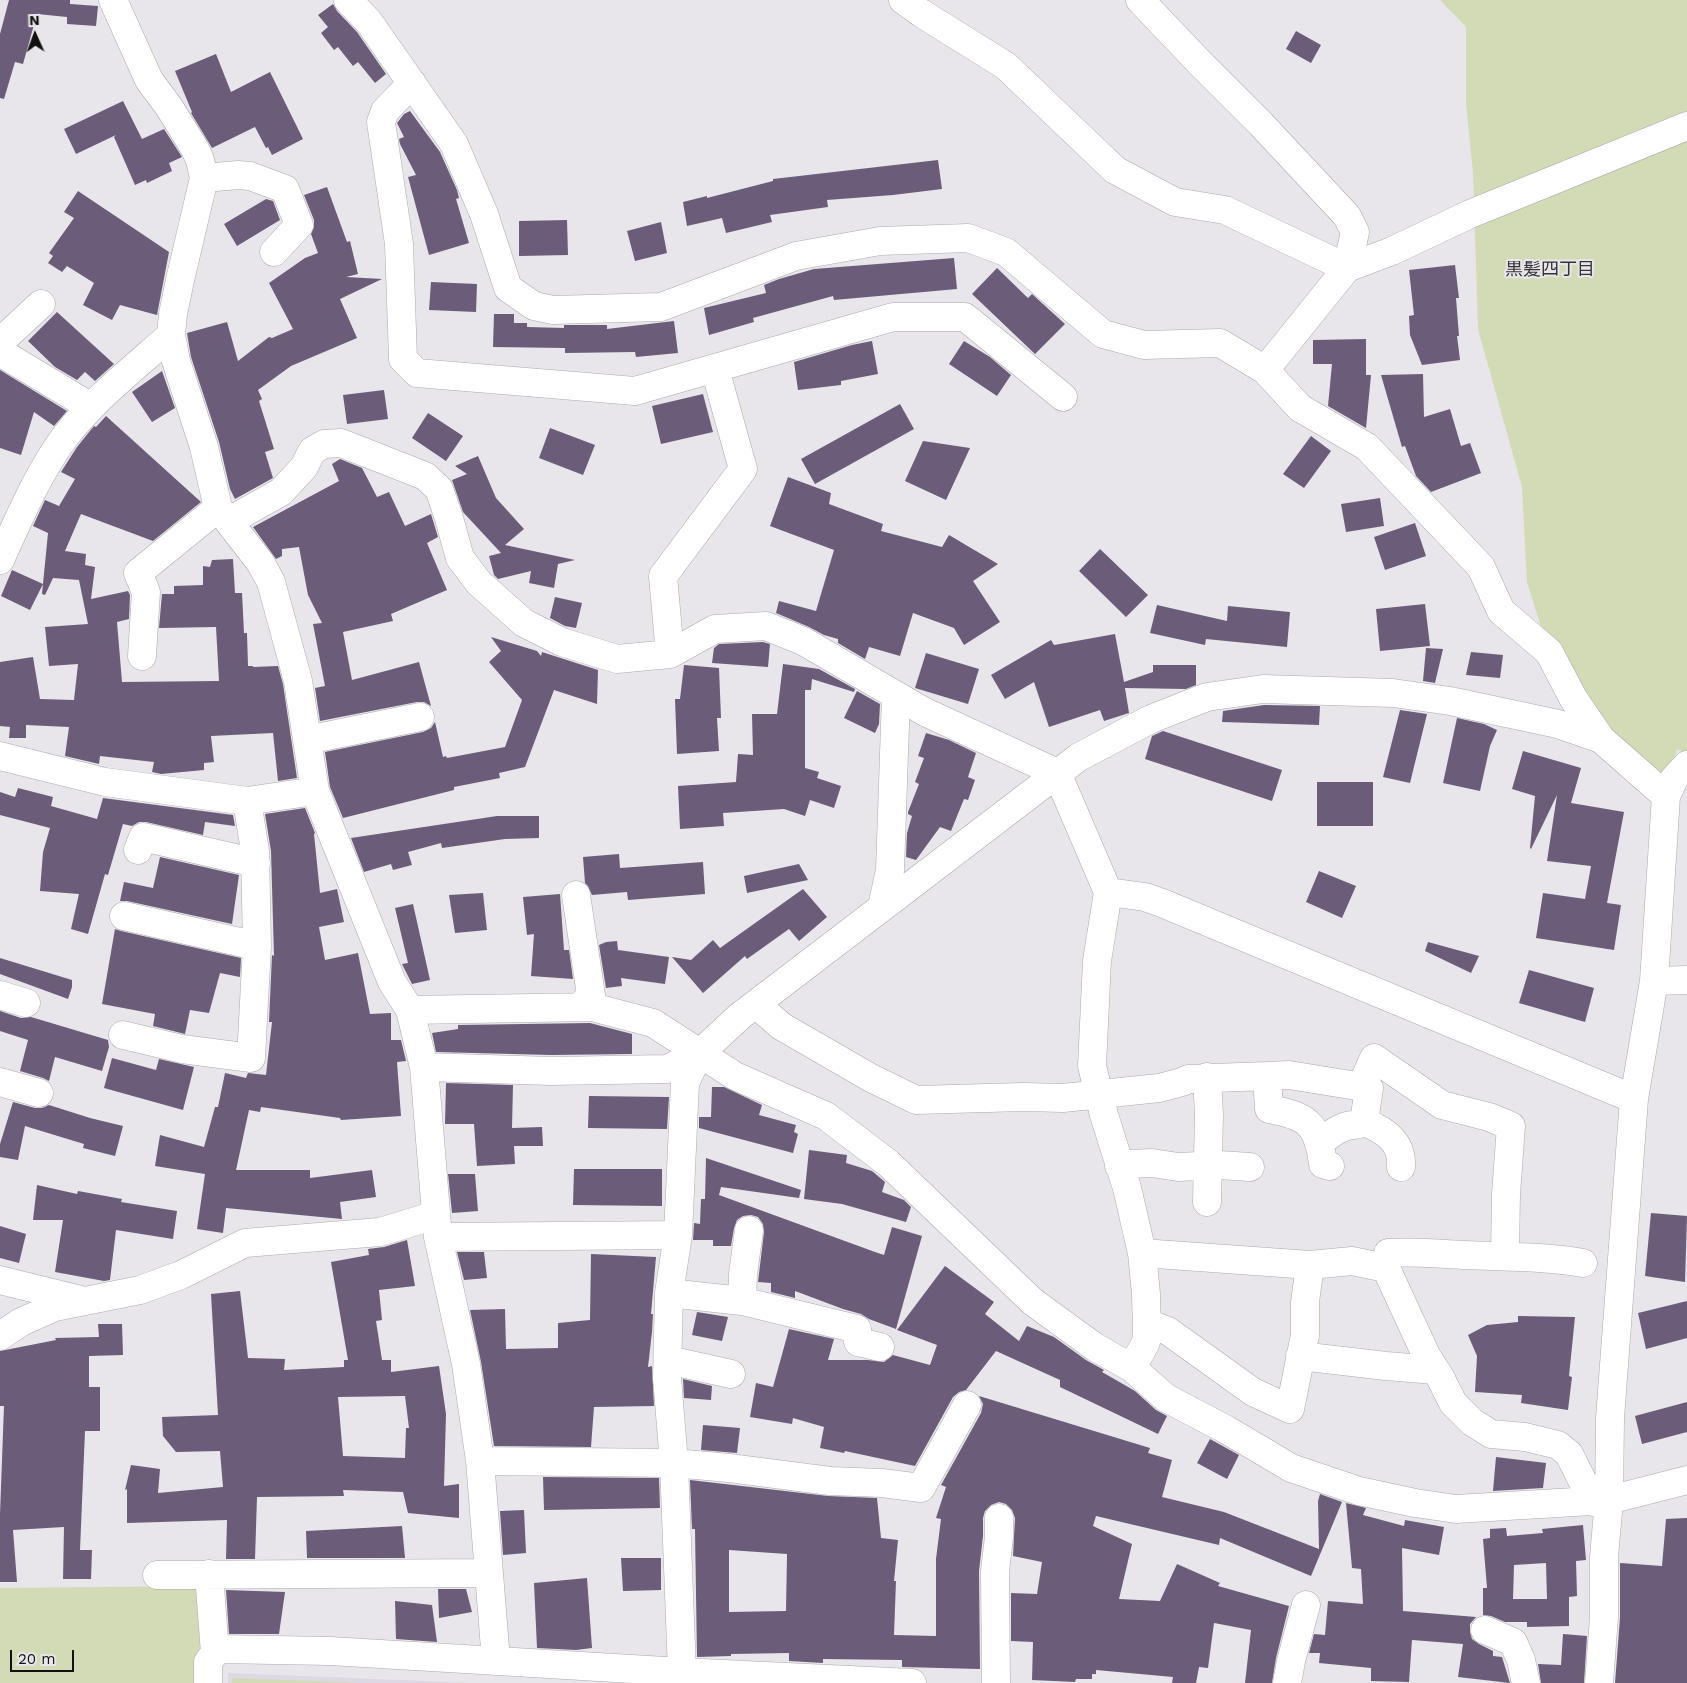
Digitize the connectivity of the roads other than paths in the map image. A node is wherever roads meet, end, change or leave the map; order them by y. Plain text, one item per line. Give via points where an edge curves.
1 (113, 0) edge
2 (348, 0) edge
3 (903, 0) edge
4 (1140, 0) edge
5 (412, 83) junction
6 (1687, 126) edge
7 (204, 178) junction
8 (274, 252) dead end
9 (1347, 268) junction
10 (41, 304) dead end
11 (171, 335) junction
12 (0, 342) edge
13 (0, 348) edge
14 (715, 370) junction
15 (1265, 370) junction
16 (1063, 397) dead end
17 (91, 407) junction
18 (224, 515) junction
19 (0, 560) edge
20 (670, 654) junction
21 (142, 656) dead end
22 (896, 696) junction
23 (420, 717) dead end
24 (1601, 739) junction
25 (307, 740) junction
26 (0, 756) edge
27 (1687, 765) edge
28 (1058, 773) junction
29 (315, 791) junction
30 (1666, 796) junction
31 (247, 801) junction
32 (138, 850) dead end
33 (256, 863) junction
34 (1108, 892) junction
35 (576, 895) dead end
36 (882, 907) junction
37 (124, 916) dead end
38 (257, 946) junction
39 (1687, 980) edge
40 (1654, 981) junction
41 (0, 995) edge
42 (26, 1003) dead end
43 (756, 1004) junction
44 (580, 1007) junction
45 (410, 1010) junction
46 (123, 1035) dead end
47 (699, 1054) junction
48 (424, 1067) junction
49 (1267, 1076) junction
50 (1207, 1078) junction
51 (0, 1082) edge
52 (1361, 1087) junction
53 (38, 1094) dead end
54 (1100, 1095) junction
55 (1634, 1099) junction
56 (1364, 1122) junction
57 (1209, 1165) junction
58 (1119, 1166) junction
59 (1250, 1167) dead end
60 (1401, 1167) dead end
61 (1207, 1202) dead end
62 (437, 1226) junction
63 (749, 1230) dead end
64 (678, 1235) junction
65 (1142, 1253) junction
66 (1505, 1256) junction
67 (1583, 1263) dead end
68 (1310, 1264) junction
69 (1386, 1268) junction
70 (0, 1280) edge
71 (669, 1293) junction
72 (86, 1301) junction
73 (742, 1301) junction
74 (1147, 1323) junction
75 (0, 1336) edge
76 (880, 1346) dead end
77 (1300, 1356) junction
78 (668, 1360) junction
79 (1132, 1368) junction
80 (1435, 1370) junction
81 (731, 1374) dead end
82 (967, 1405) dead end
83 (480, 1461) junction
84 (674, 1463) junction
85 (1687, 1480) edge
86 (1601, 1501) junction
87 (999, 1518) dead end
88 (488, 1572) junction
89 (157, 1574) dead end
90 (209, 1574) junction
91 (1306, 1605) dead end
92 (1485, 1630) dead end
93 (215, 1653) junction
94 (496, 1661) junction
95 (682, 1672) junction
96 (208, 1683) edge
97 (912, 1683) edge
98 (996, 1683) edge
99 (1288, 1683) edge
100 (1526, 1683) edge
101 (1599, 1683) edge

1 - 7 street via 149,80 195,149
2 - 5 street via 369,22
3 - 9 street via 1006,66 1115,170 1175,202 1225,210
4 - 9 street via 1347,216 1355,232
5 - 14 street via 385,111 381,122 399,244 403,359 417,373 635,391
5 - 15 street via 454,144 484,214 508,288 534,306 553,310 660,307 796,256 880,241 968,238 1006,252 1103,334 1144,345 1220,343
6 - 9 street
7 - 8 street via 238,174 285,189 299,225
7 - 11 street via 180,280
9 - 15 street
10 - 12 street
11 - 17 street
11 - 18 street via 176,361
13 - 17 street via 8,357
14 - 16 street via 894,318 965,317
14 - 20 street via 743,470 663,576
15 - 24 street via 1300,408 1367,447 1481,567 1501,611 1550,652 1573,698
17 - 19 street via 44,468
18 - 20 street via 281,492 304,467 312,451 324,444 341,443 425,476 439,489 460,558 479,583 524,623 562,642 617,659
18 - 21 street via 138,573 146,592
18 - 25 street via 271,582 298,681
20 - 22 street via 714,628 766,626 803,641
22 - 28 street
22 - 36 street via 890,870
23 - 25 street
24 - 28 street via 1558,724 1450,701 1394,693 1263,689 1207,697 1151,719 1079,756
24 - 30 street
25 - 29 street
26 - 31 street via 106,782
27 - 30 street via 1674,779
28 - 34 street
28 - 36 street
29 - 31 street
29 - 45 street via 392,982
30 - 40 street
31 - 33 street
32 - 33 street via 143,837
33 - 38 street
34 - 54 street via 1097,961 1092,1066
34 - 55 street via 1162,902
35 - 44 street via 591,995
36 - 43 street
37 - 38 street
38 - 46 street via 251,1058 182,1049
39 - 40 street
40 - 55 street
41 - 42 street
43 - 47 street
43 - 54 street via 781,1026 916,1100
44 - 45 street
44 - 47 street via 592,1007 653,1023
45 - 48 street
47 - 48 street via 667,1069 551,1071
47 - 64 street via 685,1082
47 - 79 street via 735,1076 826,1116 888,1163 1032,1302
48 - 62 street
49 - 50 street
49 - 52 street via 1289,1075
49 - 56 street via 1268,1109 1304,1119 1325,1154 1344,1126
50 - 54 street
50 - 57 street
51 - 53 street
52 - 56 street via 1369,1088
52 - 66 street via 1374,1058 1442,1105 1511,1126
54 - 58 street
55 - 86 street
56 - 60 street via 1393,1138
57 - 58 street via 1178,1167 1146,1163
57 - 59 street
57 - 61 street
58 - 65 street
62 - 64 street
62 - 72 street via 245,1243 181,1275 140,1290
62 - 83 street via 466,1364
63 - 73 street
64 - 71 street
65 - 68 street
65 - 74 street
66 - 67 street
66 - 69 street via 1394,1252 1388,1253
68 - 69 street via 1352,1261
68 - 77 street
69 - 80 street
70 - 72 street
71 - 73 street
71 - 78 street
72 - 75 street via 55,1307 21,1322
73 - 76 street via 857,1329 858,1342
74 - 77 street via 1168,1331 1253,1392 1290,1410
74 - 79 street via 1146,1342
77 - 80 street
78 - 81 street
78 - 84 street
79 - 86 street via 1166,1398 1291,1468 1359,1491 1456,1509
80 - 86 street via 1453,1404 1491,1434 1525,1437 1558,1445 1569,1454
82 - 84 street via 922,1488
83 - 84 street
83 - 88 street
84 - 95 street
85 - 86 street
86 - 101 street via 1604,1617
87 - 98 street via 995,1571
88 - 90 street
88 - 94 street
89 - 90 street
90 - 93 street
91 - 99 street
92 - 100 street via 1512,1642 1521,1660
93 - 94 street via 218,1649 330,1651
93 - 96 street via 208,1662
94 - 95 street
95 - 97 street

